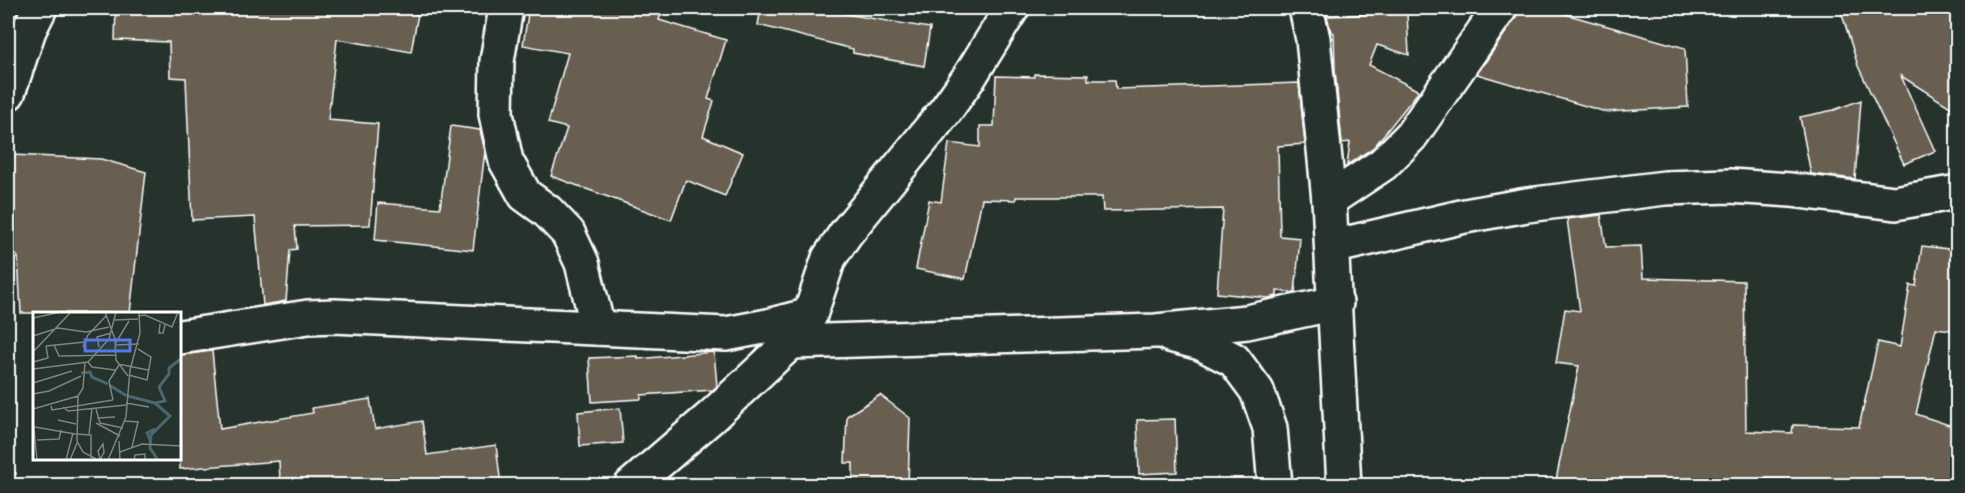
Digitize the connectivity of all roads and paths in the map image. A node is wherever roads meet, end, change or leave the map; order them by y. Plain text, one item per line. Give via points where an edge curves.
1 (40, 8) edge
2 (506, 8) edge
3 (1011, 8) edge
4 (1306, 8) edge
5 (1500, 8) edge
6 (8, 93) edge
7 (1958, 192) edge
8 (1329, 200) junction
9 (1332, 247) junction
10 (1336, 303) junction
11 (810, 315) junction
12 (598, 328) junction
13 (1156, 331) junction
14 (182, 336) edge
15 (791, 342) junction
16 (8, 464) edge
17 (23, 486) edge
18 (632, 486) edge
19 (1275, 486) edge
20 (1344, 486) edge

1 - 6 street
2 - 12 street via 497,61 496,114 506,161 525,195 547,210 568,233 582,263
3 - 11 street via 946,110 829,258
4 - 8 street via 1313,39
5 - 8 street via 1411,136 1383,164
7 - 9 street via 1895,203 1730,186 1665,188 1527,205
8 - 9 street
9 - 10 street
10 - 13 street via 1247,321
10 - 20 street
11 - 12 street via 726,334
11 - 15 street
12 - 14 street via 308,317
13 - 15 street
13 - 19 street via 1201,343 1234,360 1257,391 1270,428
15 - 18 street
16 - 17 path

